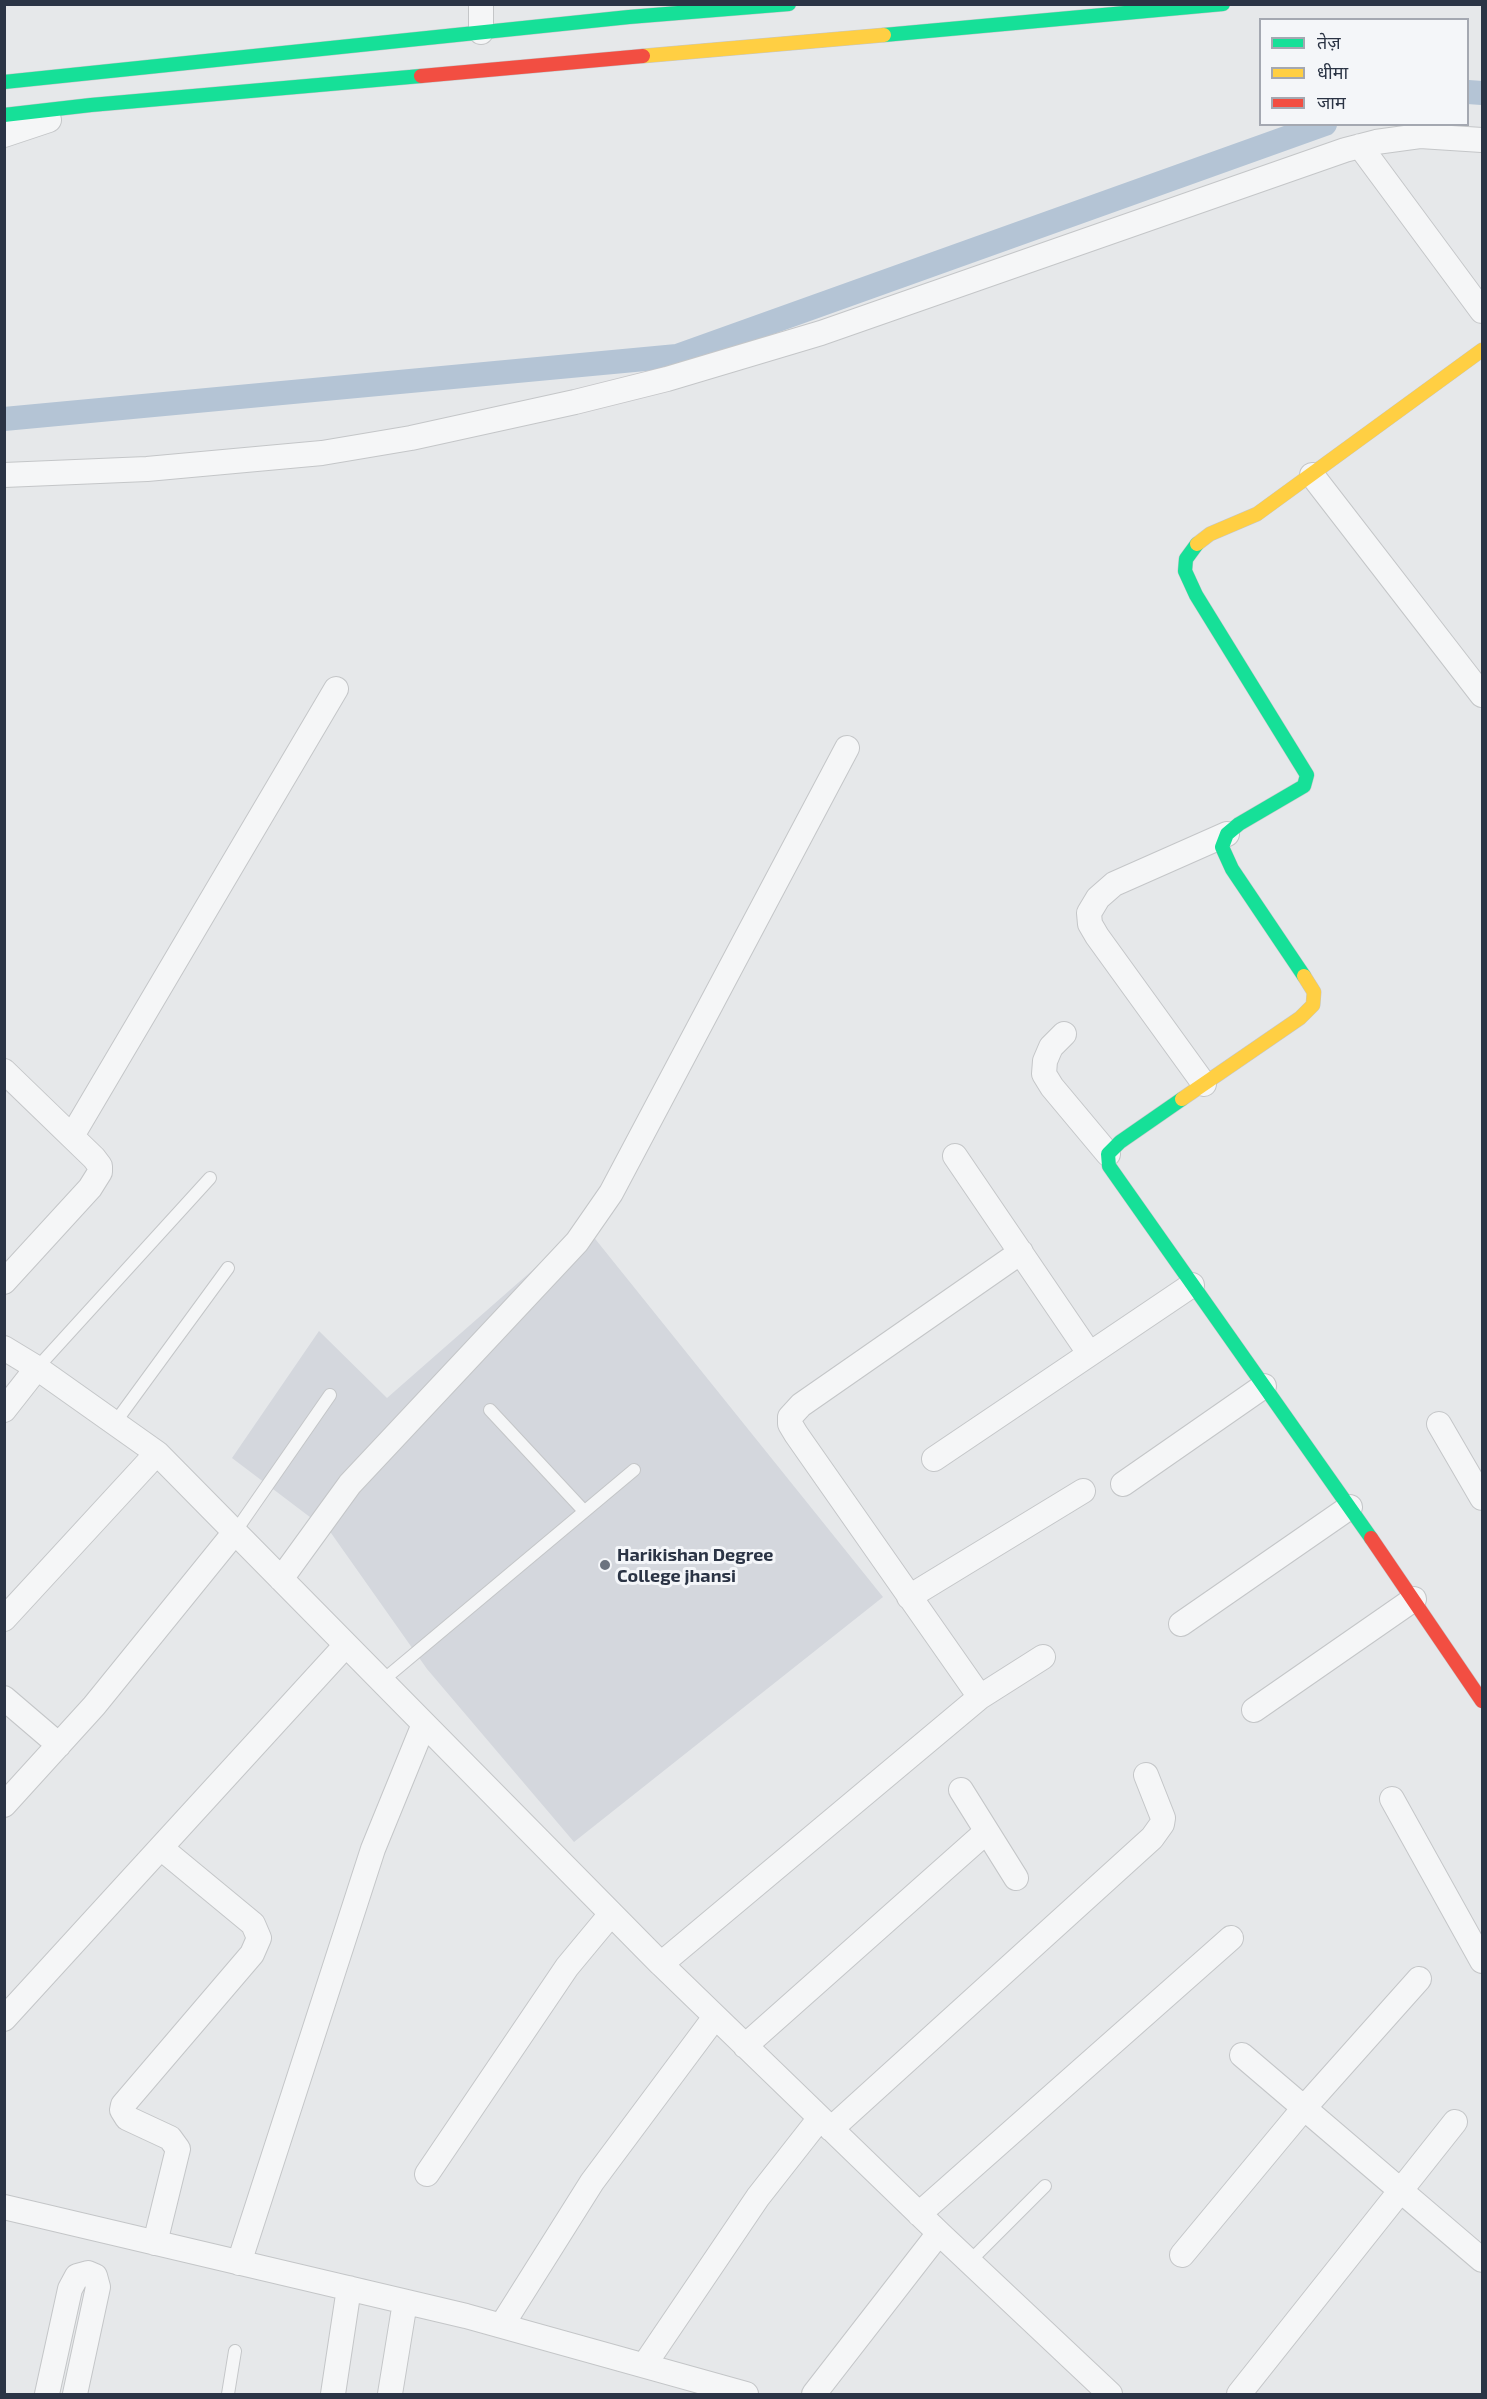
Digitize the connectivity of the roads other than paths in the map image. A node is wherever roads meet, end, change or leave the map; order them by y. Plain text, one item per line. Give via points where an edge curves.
1 (481, 4) edge
2 (789, 4) edge
3 (1223, 4) edge
4 (481, 32) junction
5 (4, 65) edge
6 (85, 73) junction
7 (4, 82) edge
8 (91, 105) junction
9 (4, 115) edge
10 (4, 135) edge
11 (1482, 140) edge
12 (1360, 146) junction
13 (1482, 311) edge
14 (1482, 350) edge
15 (4, 475) edge
16 (1312, 475) junction
17 (336, 689) dead end
18 (1482, 695) edge
19 (847, 748) dead end
20 (1227, 834) junction
21 (1064, 1034) dead end
22 (4, 1071) edge
23 (1204, 1084) junction
24 (72, 1136) junction
25 (1108, 1154) junction
26 (955, 1156) dead end
27 (210, 1178) dead end
28 (1021, 1252) junction
29 (228, 1268) dead end
30 (4, 1282) edge
31 (1192, 1285) junction
32 (4, 1348) edge
33 (1089, 1353) junction
34 (37, 1368) junction
35 (1264, 1386) junction
36 (330, 1395) dead end
37 (4, 1410) edge
38 (490, 1410) dead end
39 (114, 1424) junction
40 (1439, 1424) dead end
41 (157, 1453) junction
42 (934, 1459) dead end
43 (634, 1470) dead end
44 (1122, 1485) dead end
45 (1083, 1491) dead end
46 (1482, 1498) edge
47 (1350, 1507) junction
48 (584, 1511) junction
49 (235, 1532) junction
50 (281, 1579) junction
51 (909, 1597) junction
52 (1414, 1599) junction
53 (4, 1619) edge
54 (1181, 1624) dead end
55 (346, 1645) junction
56 (1043, 1657) dead end
57 (382, 1681) junction
58 (4, 1698) edge
59 (980, 1698) junction
60 (1482, 1701) edge
61 (1254, 1710) dead end
62 (424, 1724) junction
63 (59, 1745) junction
64 (1146, 1775) dead end
65 (961, 1790) dead end
66 (1392, 1799) dead end
67 (4, 1805) edge
68 (986, 1832) junction
69 (161, 1848) junction
70 (1016, 1878) dead end
71 (611, 1914) junction
72 (1231, 1938) dead end
73 (1482, 1961) edge
74 (661, 1964) junction
75 (1419, 1979) dead end
76 (715, 2017) junction
77 (4, 2019) edge
78 (745, 2046) junction
79 (1242, 2055) dead end
80 (1304, 2108) junction
81 (1455, 2122) dead end
82 (825, 2123) junction
83 (427, 2174) dead end
84 (1045, 2186) dead end
85 (1401, 2190) junction
86 (4, 2207) edge
87 (919, 2214) junction
88 (939, 2234) junction
89 (155, 2243) junction
90 (1182, 2255) dead end
91 (1482, 2260) edge
92 (969, 2262) junction
93 (239, 2263) junction
94 (349, 2288) junction
95 (405, 2302) junction
96 (502, 2325) junction
97 (235, 2351) dead end
98 (645, 2364) junction
99 (47, 2394) edge
100 (75, 2394) edge
101 (228, 2394) edge
102 (333, 2394) edge
103 (390, 2394) edge
104 (746, 2394) edge
105 (814, 2394) edge
106 (1110, 2394) edge
107 (1239, 2394) edge

1 - 4 street
2 - 4 main road
3 - 8 main road
4 - 6 main road
5 - 6 street
6 - 7 main road
8 - 9 main road
8 - 10 street
11 - 12 street via 1420,136
12 - 13 street
12 - 15 street via 821,333 608,394 411,438 322,453 147,469
14 - 16 main road
16 - 18 street
16 - 20 main road via 1257,514 1210,534 1186,559 1185,572 1196,595 1307,775 1304,786
17 - 24 street
19 - 50 street via 611,1193 577,1242 350,1484
20 - 23 main road via 1222,847 1232,869 1314,992 1313,1005
20 - 23 street via 1114,884 1089,913 1097,936
21 - 25 street via 1051,1047 1044,1074
22 - 24 street
23 - 25 main road
24 - 30 street via 100,1166 97,1180
25 - 31 main road via 1109,1166
26 - 28 street
27 - 34 lane
28 - 33 street
28 - 51 street via 801,1405 790,1417 796,1434
29 - 39 lane
31 - 33 street
31 - 35 main road
32 - 34 street
33 - 42 street
34 - 37 street
34 - 39 street
35 - 44 street
35 - 47 main road
36 - 49 lane
38 - 48 lane
39 - 41 street
40 - 46 street
41 - 49 street
41 - 53 street
43 - 48 lane
45 - 51 street
47 - 52 main road
47 - 54 street
48 - 57 lane
49 - 50 street
49 - 63 street
50 - 55 street
51 - 59 street
52 - 60 main road
52 - 61 street
55 - 57 street
55 - 69 street
56 - 59 street
57 - 62 street
58 - 63 street
59 - 74 street
62 - 71 street
62 - 93 street via 373,1849
63 - 67 street
64 - 82 street via 1164,1818 1152,1838
65 - 68 street
66 - 73 street
68 - 70 street
68 - 78 street
69 - 77 street
69 - 89 street via 253,1924 259,1938 252,1954 123,2105 127,2118 170,2138 178,2149
71 - 74 street
71 - 83 street via 567,1967
72 - 87 street
74 - 76 street
75 - 80 street
76 - 78 street
76 - 96 street via 592,2182
78 - 82 street
79 - 80 street
80 - 85 street
80 - 90 street
81 - 85 street
82 - 87 street
82 - 98 street via 758,2197
84 - 92 lane
85 - 91 street
85 - 107 street
86 - 89 street
87 - 88 street
88 - 92 street
88 - 105 street
89 - 93 street
92 - 106 street
93 - 94 street
94 - 95 street
94 - 102 street
95 - 96 street
95 - 103 street
96 - 98 street
97 - 101 lane
98 - 104 street
99 - 100 street via 70,2289 77,2276 88,2273 95,2276 98,2287

